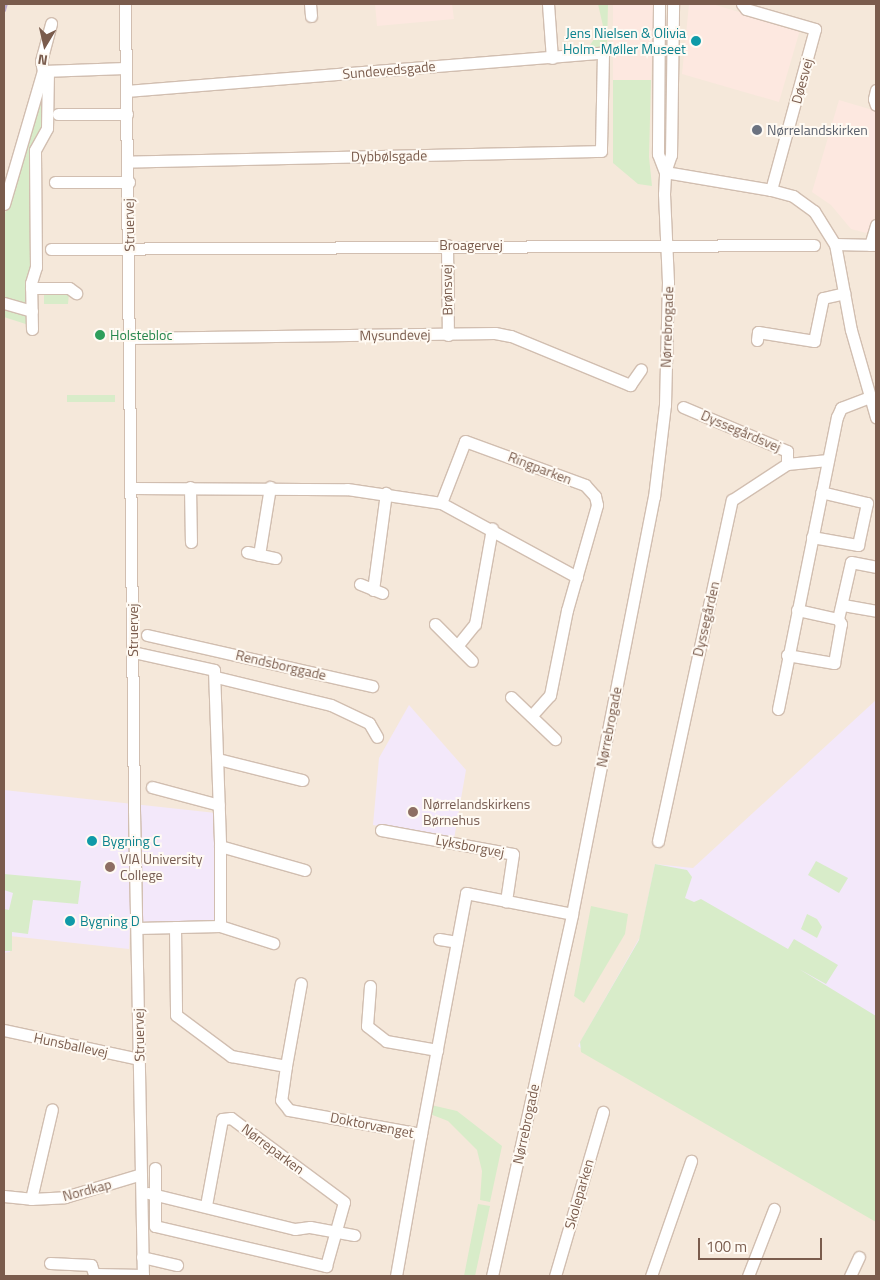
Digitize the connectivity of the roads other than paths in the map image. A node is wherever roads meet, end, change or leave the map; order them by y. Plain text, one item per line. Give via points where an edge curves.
1 (125, 4) edge
2 (310, 4) edge
3 (548, 4) edge
4 (659, 4) edge
5 (673, 4) edge
6 (742, 4) edge
7 (311, 16) dead end
8 (51, 23) dead end
9 (552, 58) junction
10 (125, 68) junction
11 (46, 71) junction
12 (876, 90) edge
13 (126, 91) junction
14 (602, 103) joint
15 (876, 105) edge
16 (58, 114) dead end
17 (126, 114) junction
18 (128, 162) junction
19 (665, 172) junction
20 (55, 182) dead end
21 (129, 182) junction
22 (772, 190) junction
23 (4, 204) edge
24 (876, 225) edge
25 (447, 244) junction
26 (835, 244) junction
27 (667, 245) junction
28 (814, 245) dead end
29 (873, 245) edge
30 (51, 249) dead end
31 (129, 249) junction
32 (31, 288) junction
33 (76, 293) dead end
34 (844, 293) junction
35 (4, 303) edge
36 (32, 311) junction
37 (32, 329) dead end
38 (448, 334) junction
39 (130, 338) junction
40 (757, 340) dead end
41 (641, 369) dead end
42 (870, 398) junction
43 (684, 407) dead end
44 (876, 417) edge
45 (828, 460) junction
46 (787, 464) junction
47 (190, 487) junction
48 (270, 487) junction
49 (132, 488) junction
50 (821, 492) junction
51 (386, 493) junction
52 (441, 503) junction
53 (492, 529) junction
54 (812, 537) junction
55 (191, 542) dead end
56 (858, 545) junction
57 (275, 558) dead end
58 (851, 562) junction
59 (876, 567) edge
60 (577, 577) junction
61 (360, 584) dead end
62 (843, 605) junction
63 (797, 610) junction
64 (876, 610) edge
65 (838, 619) junction
66 (435, 624) dead end
67 (147, 635) dead end
68 (190, 644) junction
69 (457, 646) junction
70 (133, 652) junction
71 (788, 655) junction
72 (472, 661) dead end
73 (186, 664) junction
74 (216, 677) junction
75 (372, 686) dead end
76 (511, 697) dead end
77 (778, 709) dead end
78 (531, 716) junction
79 (377, 737) dead end
80 (555, 739) dead end
81 (218, 759) junction
82 (302, 780) dead end
83 (152, 787) dead end
84 (219, 805) junction
85 (381, 830) dead end
86 (658, 841) dead end
87 (220, 846) junction
88 (305, 870) dead end
89 (506, 901) junction
90 (572, 914) junction
91 (220, 926) junction
92 (174, 927) junction
93 (137, 928) junction
94 (439, 939) dead end
95 (457, 942) junction
96 (273, 943) dead end
97 (301, 983) dead end
98 (370, 986) dead end
99 (4, 1030) edge
100 (437, 1050) junction
101 (139, 1059) junction
102 (286, 1066) junction
103 (52, 1109) dead end
104 (603, 1112) dead end
105 (421, 1134) junction
106 (691, 1161) dead end
107 (155, 1168) dead end
108 (142, 1174) junction
109 (142, 1193) junction
110 (156, 1194) junction
111 (4, 1196) edge
112 (31, 1199) junction
113 (206, 1205) junction
114 (774, 1210) dead end
115 (334, 1231) junction
116 (354, 1235) dead end
117 (142, 1257) junction
118 (859, 1257) dead end
119 (50, 1263) dead end
120 (177, 1265) dead end
121 (143, 1276) edge
122 (396, 1276) edge
123 (492, 1276) edge
124 (555, 1276) edge
125 (651, 1276) edge
126 (748, 1276) edge
127 (850, 1276) edge

1 - 10 street, Struervej
2 - 7 street
3 - 9 street
4 - 19 street, Nørrebrogade via 658,154
5 - 19 street, Nørrebrogade via 671,155
6 - 22 street, Døesvej via 746,9 816,29
8 - 11 street via 41,61
9 - 13 street, Sundevedsgade
9 - 14 street, Sundevedsgade via 603,53
10 - 11 street
10 - 13 street, Struervej
11 - 23 street
11 - 32 street via 47,128 35,150 36,267
12 - 15 street
13 - 17 street, Struervej
14 - 18 street, Dybbølsgade via 601,151
16 - 17 street
17 - 18 street, Struervej
18 - 21 street, Struervej
19 - 22 street
19 - 27 street, Nørrebrogade
20 - 21 street
21 - 31 street, Struervej
22 - 26 street via 807,205 826,226
24 - 29 street
25 - 27 street, Broagervej
25 - 31 street, Broagervej
25 - 38 street, Brønsvej
26 - 29 street
26 - 34 street
27 - 28 street, Broagervej
27 - 90 street, Nørrebrogade via 664,405 654,498
30 - 31 street, Broagervej
31 - 39 street, Struervej
32 - 33 street via 69,288
32 - 36 street
34 - 40 street via 823,298 814,341 758,332
34 - 42 street
35 - 36 street
36 - 37 street
38 - 39 street, Mysundevej
38 - 41 street, Mysundevej via 511,336 630,385
39 - 49 street, Struervej
42 - 44 street
42 - 45 street via 841,408
43 - 46 street, Dyssegårdsvej via 787,450
45 - 46 street, Dyssegården
45 - 50 street
46 - 86 street, Dyssegården via 732,500
47 - 48 street
47 - 49 street
47 - 55 street
48 - 51 street
48 - 57 street via 253,553
49 - 70 street, Struervej
50 - 54 street
50 - 56 street via 867,502
51 - 52 street
51 - 61 street via 377,591
52 - 53 street
52 - 60 street, Ringparken via 465,441 585,485 595,496 597,505
53 - 60 street
53 - 69 street via 475,624
54 - 56 street
54 - 63 street
56 - 58 street
58 - 59 street
58 - 62 street
60 - 78 street, Ringparken via 550,695
62 - 64 street
62 - 65 street
63 - 65 street
63 - 71 street
65 - 71 street via 841,624 834,663
66 - 69 street
67 - 68 street, Rendsborggade
68 - 73 street
68 - 75 street, Rendsborggade
69 - 72 street
70 - 73 street, Rendsborggade
70 - 93 street, Struervej
71 - 77 street
73 - 74 street, Rendsborggade via 214,670
74 - 79 street, Rendsborggade via 332,705 369,723
74 - 81 street
76 - 78 street
78 - 80 street
81 - 82 street
81 - 84 street
83 - 84 street
84 - 87 street
85 - 89 street, Lyksborgvej via 513,854
87 - 88 street
87 - 91 street
89 - 90 street
89 - 95 street via 466,893
90 - 123 street, Nørrebrogade
91 - 92 street
91 - 96 street
92 - 93 street
92 - 102 street via 176,1015 232,1056
93 - 101 street, Struervej
94 - 95 street
95 - 100 street
97 - 102 street, Doktorvænget
98 - 100 street via 367,1026 386,1041
99 - 101 street, Hunsballevej
100 - 105 street
101 - 108 street, Struervej
102 - 105 street, Doktorvænget via 281,1100 288,1110
103 - 112 street
104 - 124 street, Skoleparken
105 - 122 street, Doktorvænget
106 - 125 street
107 - 110 street, Nørreparken
108 - 109 street, Struervej
108 - 112 street, Nordkap via 65,1197
109 - 110 street
109 - 117 street, Struervej
110 - 113 street
110 - 115 street, Nørreparken via 155,1226 326,1266
111 - 112 street, Nordkap
113 - 115 street via 210,1209 295,1229 310,1227
113 - 115 street, Nørreparken via 222,1119 231,1118 344,1202
114 - 126 street
115 - 116 street
117 - 120 street
117 - 121 street, Struervej
118 - 127 street
119 - 121 street, Struervej via 91,1265 94,1274

